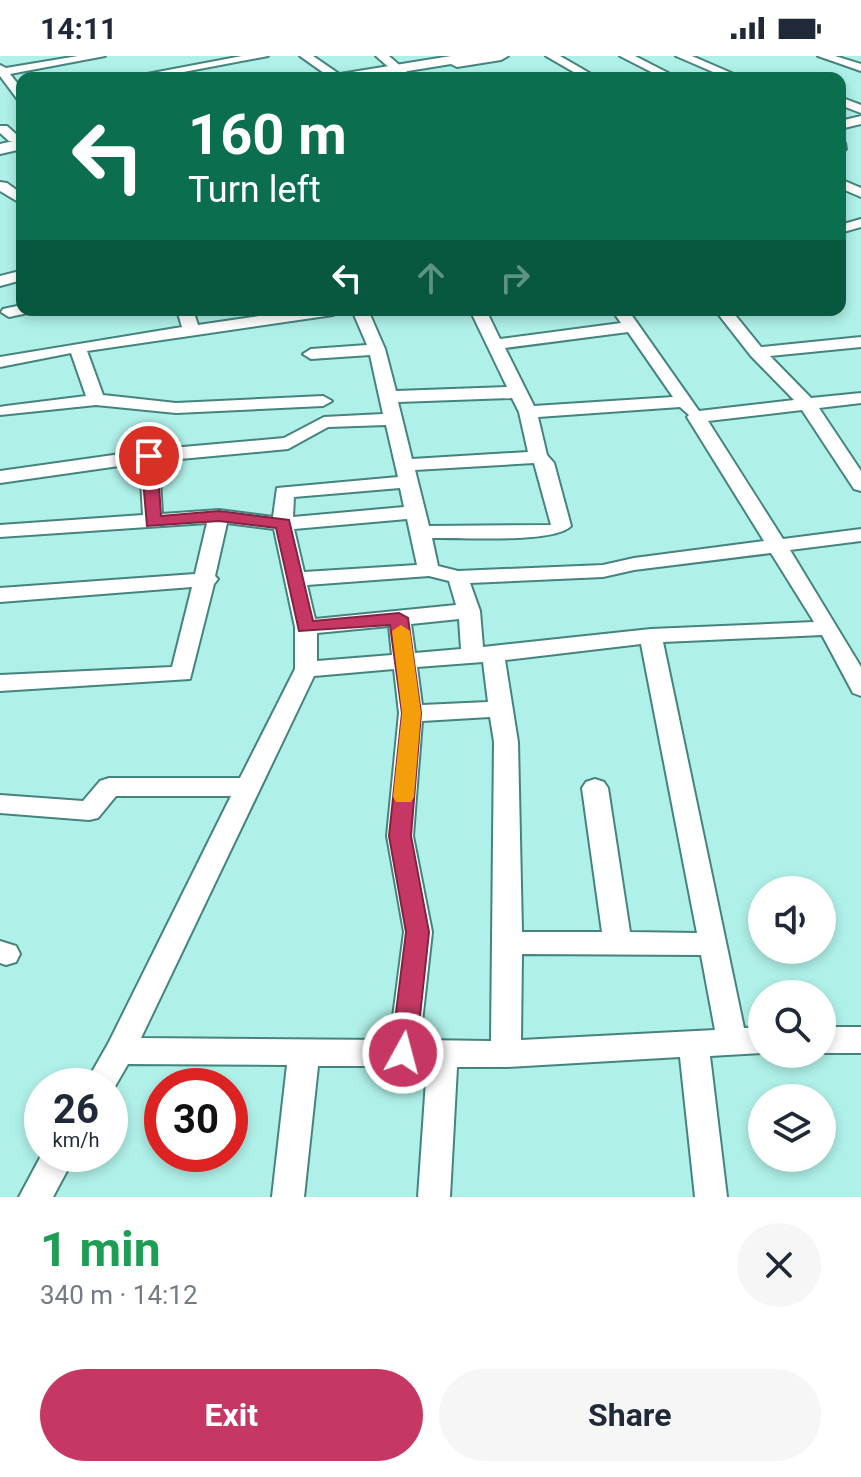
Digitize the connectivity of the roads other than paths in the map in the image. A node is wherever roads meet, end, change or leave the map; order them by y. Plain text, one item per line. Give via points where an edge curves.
1 (99, 56) edge
2 (262, 56) edge
3 (306, 56) edge
4 (382, 56) edge
5 (475, 56) edge
6 (501, 56) edge
7 (552, 56) edge
8 (626, 56) edge
9 (682, 56) edge
10 (824, 56) edge
11 (218, 59) edge
12 (861, 68) edge
13 (1, 70) edge
14 (159, 72) edge
15 (330, 72) edge
16 (401, 72) edge
17 (406, 72) edge
18 (408, 72) edge
19 (581, 72) edge
20 (659, 72) edge
21 (722, 72) edge
22 (16, 89) edge
23 (12, 138) edge
24 (0, 149) edge
25 (2, 186) dead end
26 (16, 196) edge
27 (187, 316) edge
28 (280, 316) edge
29 (363, 316) edge
30 (481, 316) edge
31 (624, 316) edge
32 (728, 316) edge
33 (632, 327) junction
34 (191, 330) junction
35 (861, 342) edge
36 (496, 344) junction
37 (77, 347) junction
38 (377, 349) junction
39 (757, 352) junction
40 (311, 354) dead end
41 (0, 362) edge
42 (519, 392) junction
43 (388, 397) junction
44 (861, 398) edge
45 (96, 400) junction
46 (323, 401) dead end
47 (807, 404) junction
48 (690, 409) junction
49 (6, 411) dead end
50 (528, 412) junction
51 (394, 419) junction
52 (149, 456) junction
53 (538, 457) junction
54 (852, 458) edge
55 (406, 474) junction
56 (0, 477) edge
57 (861, 485) edge
58 (219, 516) junction
59 (153, 522) junction
60 (417, 522) junction
61 (283, 524) junction
62 (0, 531) edge
63 (861, 535) edge
64 (775, 545) junction
65 (429, 570) junction
66 (458, 577) junction
67 (207, 579) junction
68 (296, 579) junction
69 (0, 595) edge
70 (469, 611) junction
71 (399, 618) junction
72 (306, 627) junction
73 (829, 628) junction
74 (651, 636) junction
75 (483, 655) junction
76 (406, 661) junction
77 (855, 664) edge
78 (306, 669) junction
79 (0, 683) edge
80 (861, 688) edge
81 (501, 709) junction
82 (411, 713) junction
83 (248, 787) junction
84 (595, 788) dead end
85 (0, 804) edge
86 (508, 943) junction
87 (618, 944) junction
88 (712, 944) junction
89 (747, 1040) edge
90 (836, 1040) edge
91 (861, 1040) edge
92 (693, 1043) junction
93 (120, 1051) junction
94 (304, 1052) junction
95 (403, 1053) junction
96 (443, 1053) junction
97 (506, 1054) junction
98 (110, 1068) edge
99 (50, 1172) edge
100 (35, 1197) edge
101 (288, 1197) edge
102 (434, 1197) edge
103 (711, 1197) edge

1 - 13 street
2 - 11 street
3 - 15 street
4 - 16 street
5 - 17 street
6 - 18 street
7 - 19 street
8 - 20 street
9 - 21 street
10 - 12 street
11 - 14 street
13 - 22 street
23 - 24 street
25 - 26 street
27 - 34 street
28 - 34 street
29 - 38 street
30 - 36 street
31 - 33 street
32 - 39 street
33 - 36 street
33 - 48 street
34 - 37 street
35 - 39 street
36 - 42 street
37 - 41 street
37 - 45 street
38 - 40 street
38 - 43 street
39 - 47 street
42 - 43 street
42 - 50 street
43 - 51 street
44 - 47 street
45 - 46 street via 176,408
45 - 49 street
47 - 48 street
47 - 54 street
48 - 50 street
48 - 64 street
50 - 53 street
51 - 52 street via 324,422 288,443
51 - 55 street
52 - 56 street
52 - 59 street
53 - 55 street
53 - 60 street via 545,463 554,528
54 - 57 street
55 - 60 street
55 - 61 street via 284,492
58 - 59 street
58 - 61 street
58 - 67 street
59 - 62 street
60 - 61 street
60 - 65 street
61 - 68 street
63 - 64 street
64 - 66 street via 603,571
64 - 73 street
65 - 66 street
65 - 68 street
66 - 70 street
67 - 69 street
67 - 79 street via 182,674
68 - 72 street
70 - 71 street
70 - 75 street
71 - 72 street
71 - 76 street
72 - 78 street
73 - 74 street
73 - 77 street
74 - 75 street
74 - 88 street
75 - 76 street
75 - 81 street
76 - 78 street
76 - 82 street
77 - 80 street
78 - 83 street
81 - 82 street
81 - 86 street via 506,742
82 - 95 street via 400,836 418,932
83 - 85 street via 109,787 89,811
83 - 93 street
84 - 87 street
86 - 87 street
86 - 97 street
87 - 88 street
88 - 89 street
89 - 92 street
90 - 91 street
92 - 97 street
92 - 103 street
93 - 94 street
93 - 98 street
94 - 95 street
94 - 101 street
95 - 96 street
96 - 97 street
96 - 102 street
99 - 100 street

